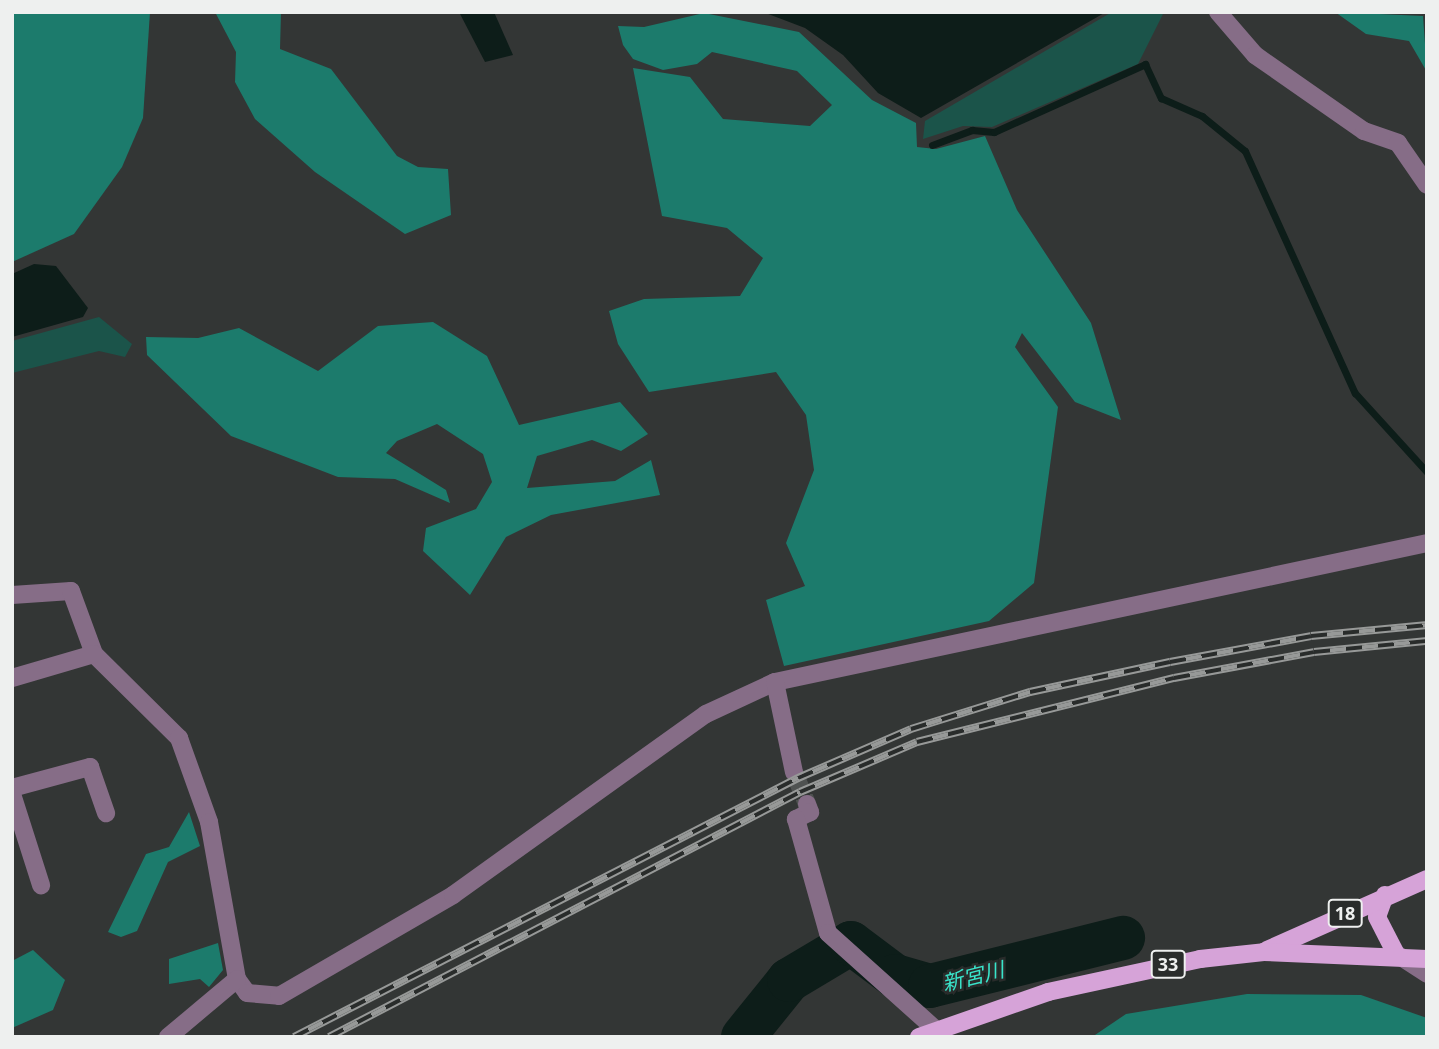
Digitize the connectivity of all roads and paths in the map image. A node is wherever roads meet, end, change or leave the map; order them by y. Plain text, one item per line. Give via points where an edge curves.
1 (1218, 12) edge
2 (1427, 185) edge
3 (1427, 544) edge
4 (12, 595) edge
5 (94, 654) junction
6 (12, 678) edge
7 (775, 682) junction
8 (794, 772) tunnel mouth
9 (12, 788) edge
10 (12, 794) edge
11 (807, 804) tunnel mouth
12 (106, 813) dead end
13 (1427, 879) edge
14 (41, 885) dead end
15 (1385, 895) junction
16 (1264, 952) junction
17 (1396, 954) junction
18 (1427, 959) edge
19 (1427, 974) edge
20 (237, 979) junction
21 (936, 1030) junction
22 (168, 1037) edge
23 (919, 1037) edge

1 - 2 street via 1255,55 1364,131 1398,143
3 - 7 street
4 - 5 street via 71,591
5 - 6 street
5 - 20 street via 160,712 194,768
7 - 8 street
7 - 20 street via 706,714 453,895 319,978 279,996 247,993
9 - 12 street via 90,767
10 - 14 street
11 - 21 street via 810,812 796,818 828,933
13 - 15 main road, 18
15 - 16 main road, 18
15 - 17 main road via 1377,917
16 - 17 main road, 33
16 - 21 main road, 33 via 1163,964 1048,992
17 - 18 main road, 33
17 - 19 street
20 - 22 street
21 - 23 main road, 33

